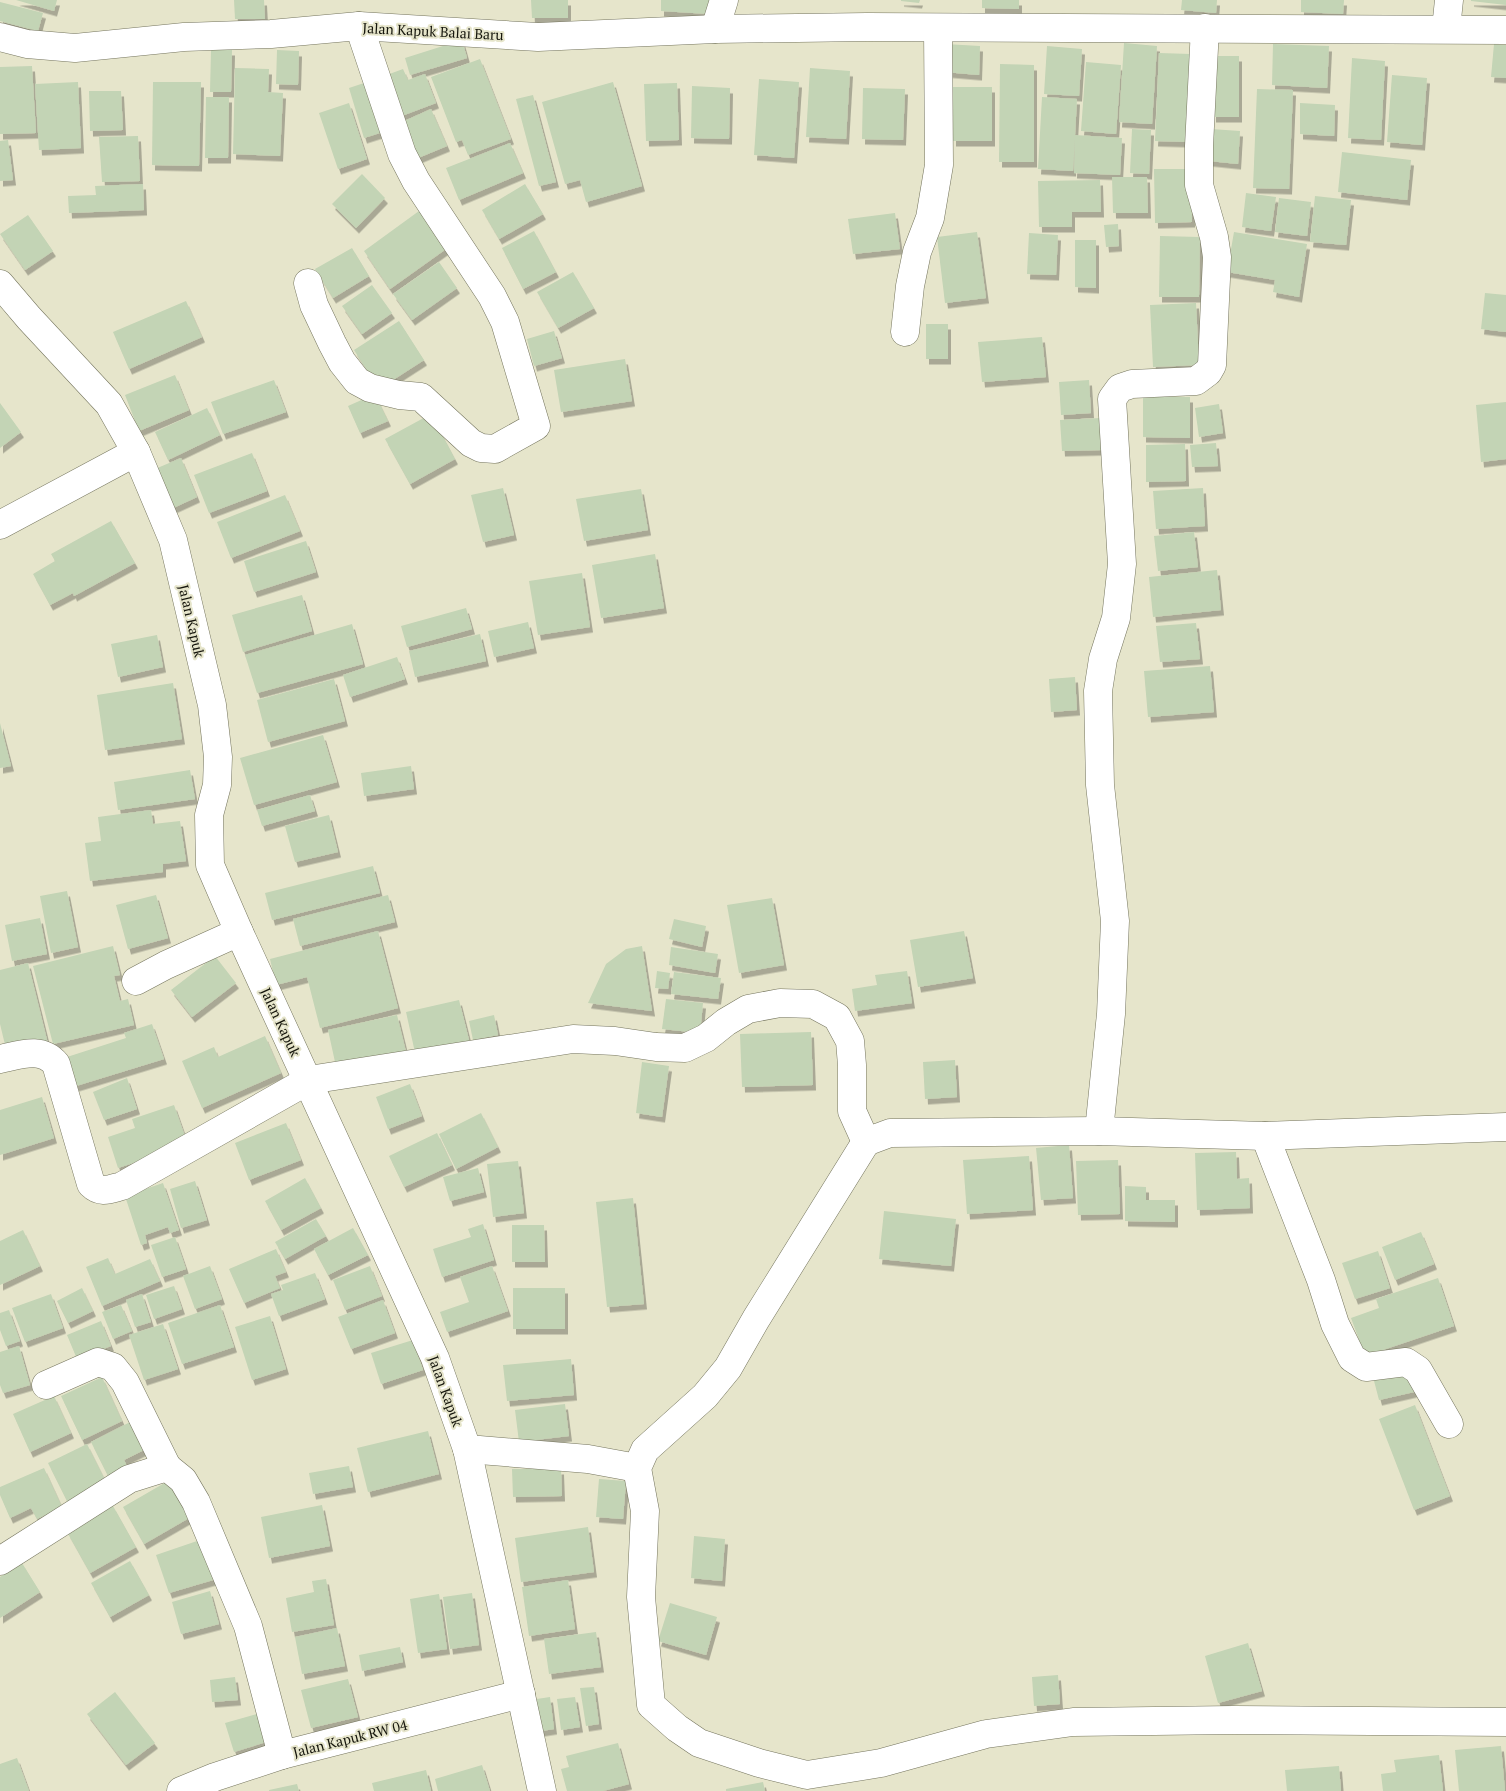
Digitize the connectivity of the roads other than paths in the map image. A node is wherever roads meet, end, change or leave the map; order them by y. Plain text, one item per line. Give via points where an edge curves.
1 (724, 0) edge
2 (1449, 0) edge
3 (359, 26) junction
4 (938, 28) junction
5 (1205, 28) junction
6 (714, 29) junction
7 (1446, 29) junction
8 (1506, 30) edge
9 (0, 37) edge
10 (308, 283) dead end
11 (0, 284) edge
12 (906, 332) dead end
13 (136, 452) junction
14 (0, 525) edge
15 (239, 932) junction
16 (136, 981) dead end
17 (0, 1059) edge
18 (308, 1080) junction
19 (1506, 1127) edge
20 (1099, 1130) junction
21 (1265, 1136) junction
22 (866, 1142) junction
23 (46, 1386) dead end
24 (1449, 1424) dead end
25 (467, 1449) junction
26 (167, 1468) junction
27 (637, 1468) junction
28 (0, 1562) edge
29 (521, 1694) junction
30 (1506, 1722) edge
31 (282, 1755) junction
32 (182, 1791) edge
33 (542, 1791) edge

1 - 6 street
2 - 7 street
3 - 6 street, Jalan Kapuk Balai Baru via 538,37
3 - 9 street, Jalan Kapuk Balai Baru via 184,37 75,48 28,44
3 - 10 street via 406,161 492,296 505,322 536,426 495,449 480,448 421,397 399,396 357,381 332,343 314,306
4 - 5 street, Jalan Kapuk Balai Baru
4 - 6 street, Jalan Kapuk Balai Baru
4 - 12 street via 939,165 930,218 917,252
5 - 7 street, Jalan Kapuk Balai Baru
5 - 20 street via 1199,185 1217,257 1212,364 1208,372 1196,380 1132,384 1120,388 1112,398 1122,564 1116,618 1098,691 1100,785 1115,921
7 - 8 street, Jalan Kapuk Balai Baru
11 - 13 street, Jalan Kapuk via 109,404
13 - 14 street
13 - 15 street, Jalan Kapuk via 173,540 212,705 218,757 217,785 209,815 210,866
15 - 16 street
15 - 18 street, Jalan Kapuk
17 - 18 street via 38,1053 49,1056 56,1064 91,1184 104,1191 122,1186
18 - 22 street via 573,1039 685,1048 706,1038 748,1009 780,1003 813,1004 837,1017 850,1041 852,1111
18 - 25 street, Jalan Kapuk via 435,1358
19 - 21 street
20 - 21 street
20 - 22 street via 890,1132
21 - 24 street via 1335,1324 1352,1358 1366,1367 1406,1362 1418,1370
22 - 27 street via 728,1368 705,1396 645,1450
23 - 26 street via 98,1362 113,1367 125,1382
25 - 27 street via 588,1459
25 - 29 street, Jalan Kapuk
26 - 28 street via 129,1479
26 - 31 street via 183,1480 196,1502 248,1626
27 - 30 street via 645,1511 641,1597 651,1705 699,1743 760,1762 807,1775 881,1763 986,1734 1073,1722
29 - 31 street, Jalan Kapuk RW 04
29 - 33 street, Jalan Kapuk
31 - 32 street, Jalan Kapuk RW 04

